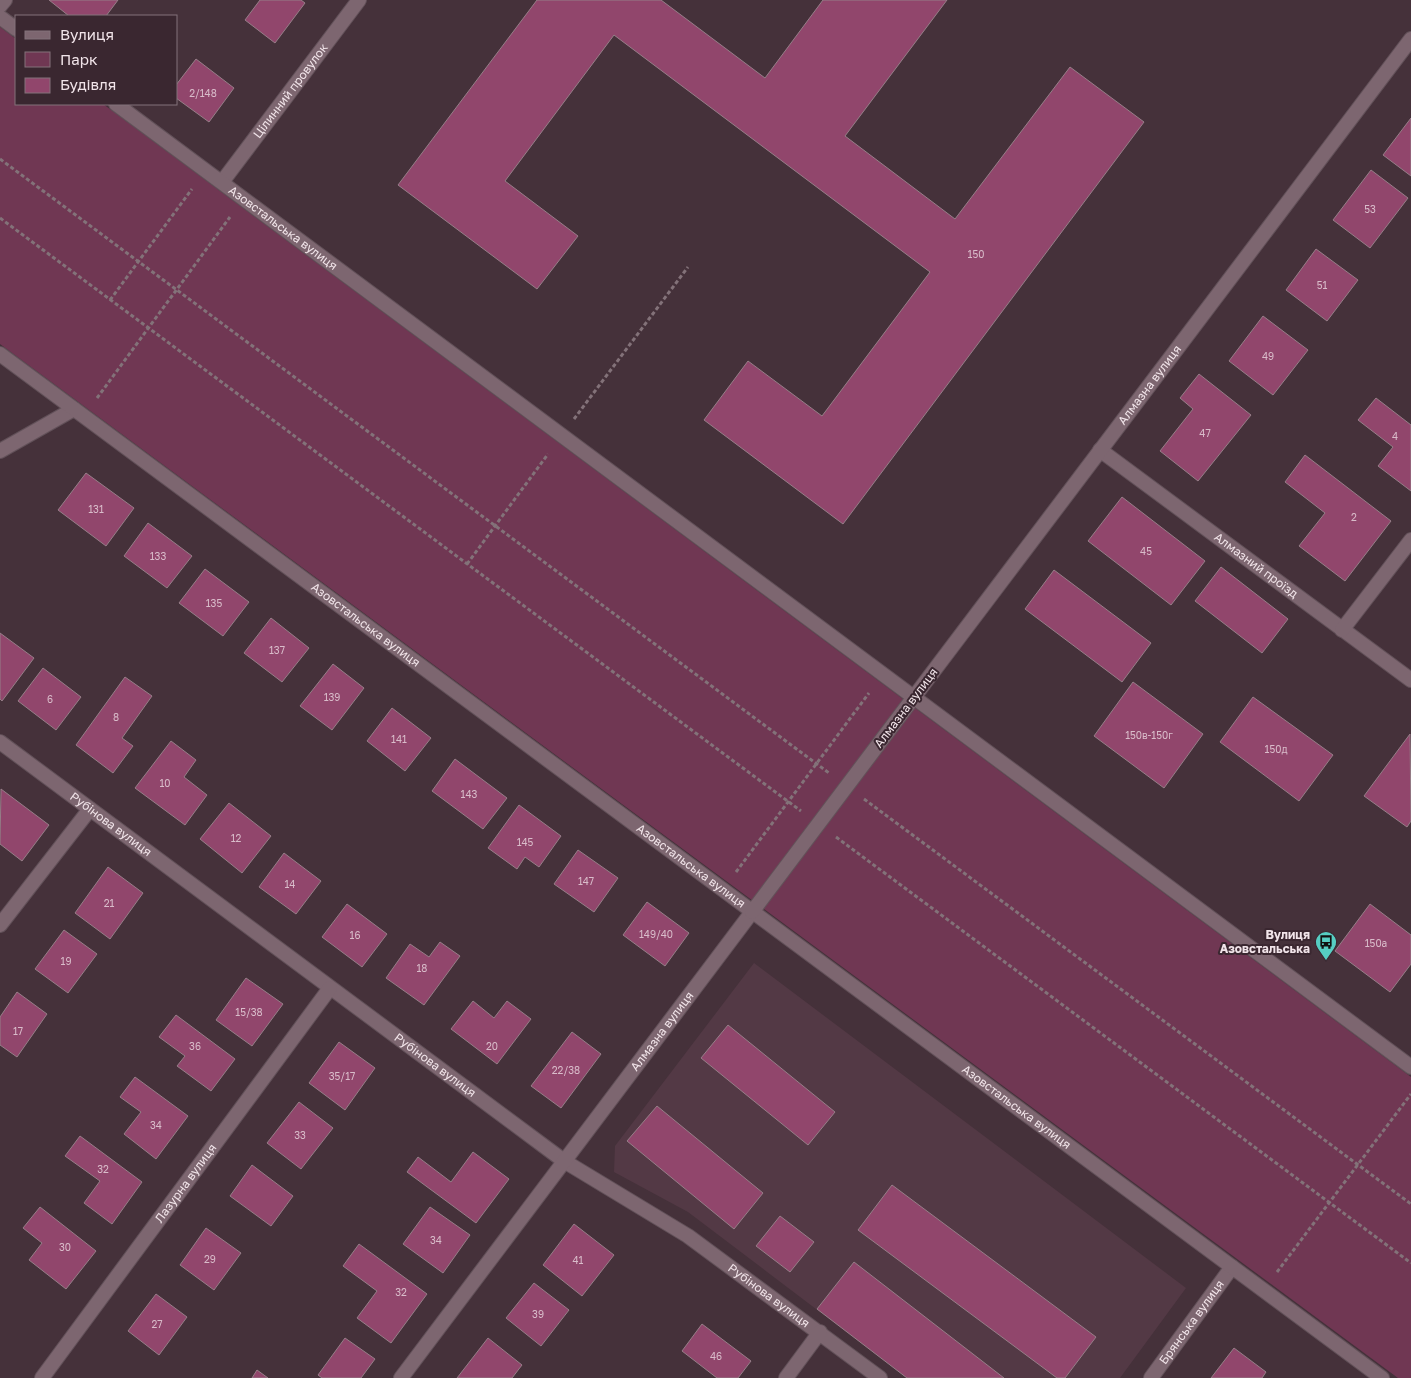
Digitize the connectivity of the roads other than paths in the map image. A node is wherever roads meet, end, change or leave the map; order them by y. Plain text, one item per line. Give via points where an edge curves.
1 (5, 0) edge
2 (359, 0) edge
3 (0, 6) edge
4 (0, 17) edge
5 (15, 28) edge
6 (1411, 38) edge
7 (117, 105) edge
8 (222, 182) junction
9 (0, 354) edge
10 (79, 413) junction
11 (1100, 450) junction
12 (0, 451) edge
13 (1411, 540) edge
14 (1342, 630) junction
15 (1411, 680) edge
16 (914, 698) junction
17 (0, 742) edge
18 (90, 809) junction
19 (752, 912) junction
20 (0, 925) edge
21 (330, 988) junction
22 (1410, 1063) edge
23 (564, 1161) junction
24 (1232, 1267) junction
25 (820, 1332) junction
26 (42, 1378) edge
27 (401, 1378) edge
28 (786, 1378) edge
29 (880, 1378) edge
30 (1151, 1378) edge
31 (1382, 1378) edge

1 - 3 street
2 - 8 street, Цілинний провулок
4 - 5 street
6 - 11 street, Алмазна вулиця
7 - 8 street, Азовстальська вулиця
8 - 16 street, Азовстальська вулиця
9 - 10 street, Азовстальська вулиця
10 - 12 street
10 - 19 street, Азовстальська вулиця
11 - 14 street, Алмазний проїзд
11 - 16 street, Алмазна вулиця
13 - 14 street
14 - 15 street, Алмазний проїзд
16 - 19 street, Алмазна вулиця
16 - 22 street, Азовстальська вулиця
17 - 18 street, Рубінова вулиця
18 - 20 street
18 - 21 street, Рубінова вулиця
19 - 23 street, Алмазна вулиця
19 - 24 street, Азовстальська вулиця
21 - 23 street, Рубінова вулиця
21 - 26 street, Лазурна вулиця
23 - 25 street, Рубінова вулиця via 688,1236
23 - 27 street, Алмазна вулиця
24 - 30 street, Брянська вулиця
24 - 31 street, Азовстальська вулиця
25 - 28 street
25 - 29 street, Рубінова вулиця

